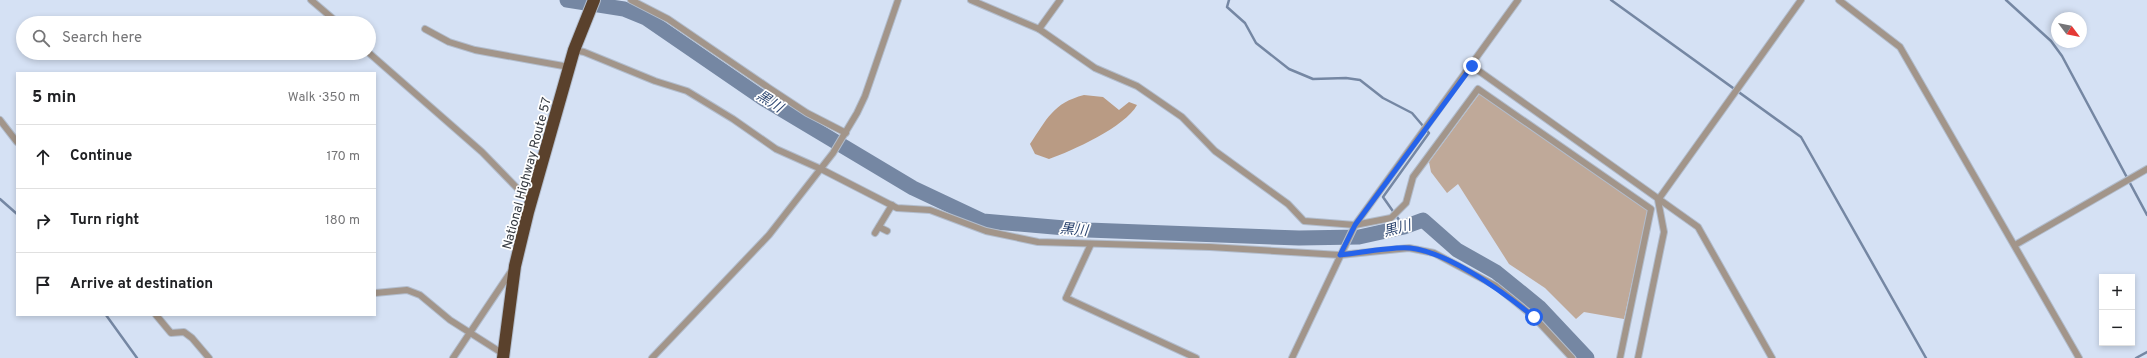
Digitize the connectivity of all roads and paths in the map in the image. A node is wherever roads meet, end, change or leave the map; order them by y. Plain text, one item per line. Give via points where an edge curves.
1 (311, 0) edge
2 (594, 0) edge
3 (630, 0) edge
4 (898, 0) edge
5 (971, 0) edge
6 (1060, 0) edge
7 (1518, 0) edge
8 (1801, 0) edge
9 (1839, 0) edge
10 (330, 16) edge
11 (425, 29) dead end
12 (1039, 29) junction
13 (574, 50) junction
14 (376, 59) edge
15 (1472, 66) junction
16 (569, 67) junction
17 (0, 120) edge
18 (846, 133) junction
19 (16, 141) edge
20 (821, 169) junction
21 (2147, 169) edge
22 (532, 200) junction
23 (1658, 200) junction
24 (892, 205) junction
25 (1355, 225) junction
26 (878, 227) junction
27 (887, 231) dead end
28 (875, 233) dead end
29 (1091, 244) junction
30 (2015, 245) junction
31 (1340, 255) junction
32 (515, 266) junction
33 (376, 293) edge
34 (157, 316) edge
35 (470, 333) junction
36 (505, 357) edge
37 (209, 358) edge
38 (453, 358) edge
39 (652, 358) edge
40 (1196, 358) edge
41 (1292, 358) edge
42 (1572, 358) edge
43 (1620, 358) edge
44 (1638, 358) edge
45 (1772, 358) edge
46 (2079, 358) edge

1 - 10 street
2 - 13 highway, National Highway Route 57
3 - 18 street via 668,19 808,113
4 - 18 street via 865,96
5 - 12 street
6 - 12 street
7 - 15 street
8 - 23 street
9 - 30 street via 1900,47
11 - 16 street via 449,42 475,50
12 - 25 street via 1095,68 1137,86 1182,117 1215,152 1283,200 1304,221
13 - 16 highway, National Highway Route 57
13 - 20 street via 687,91 776,149
14 - 22 street via 482,152 518,190
15 - 23 street
15 - 25 street
16 - 22 highway, National Highway Route 57
17 - 19 street
18 - 20 street
20 - 24 street
20 - 39 street via 769,235
21 - 30 street
22 - 32 highway, National Highway Route 57
23 - 44 street via 1664,232
23 - 45 street via 1698,227
24 - 26 street
24 - 29 street via 897,208 930,210 986,232 1038,242
25 - 31 street
25 - 43 street via 1391,218 1406,203 1413,177 1478,89 1651,209
26 - 27 street
26 - 28 street
29 - 31 street via 1210,247
29 - 40 street via 1066,298
30 - 46 street
31 - 41 street
31 - 42 street via 1409,248 1434,253 1496,286 1534,317
32 - 35 street
32 - 36 highway, National Highway Route 57
33 - 35 street via 407,290 420,295
34 - 37 street via 172,333 184,332 192,338
35 - 36 street
35 - 38 street

